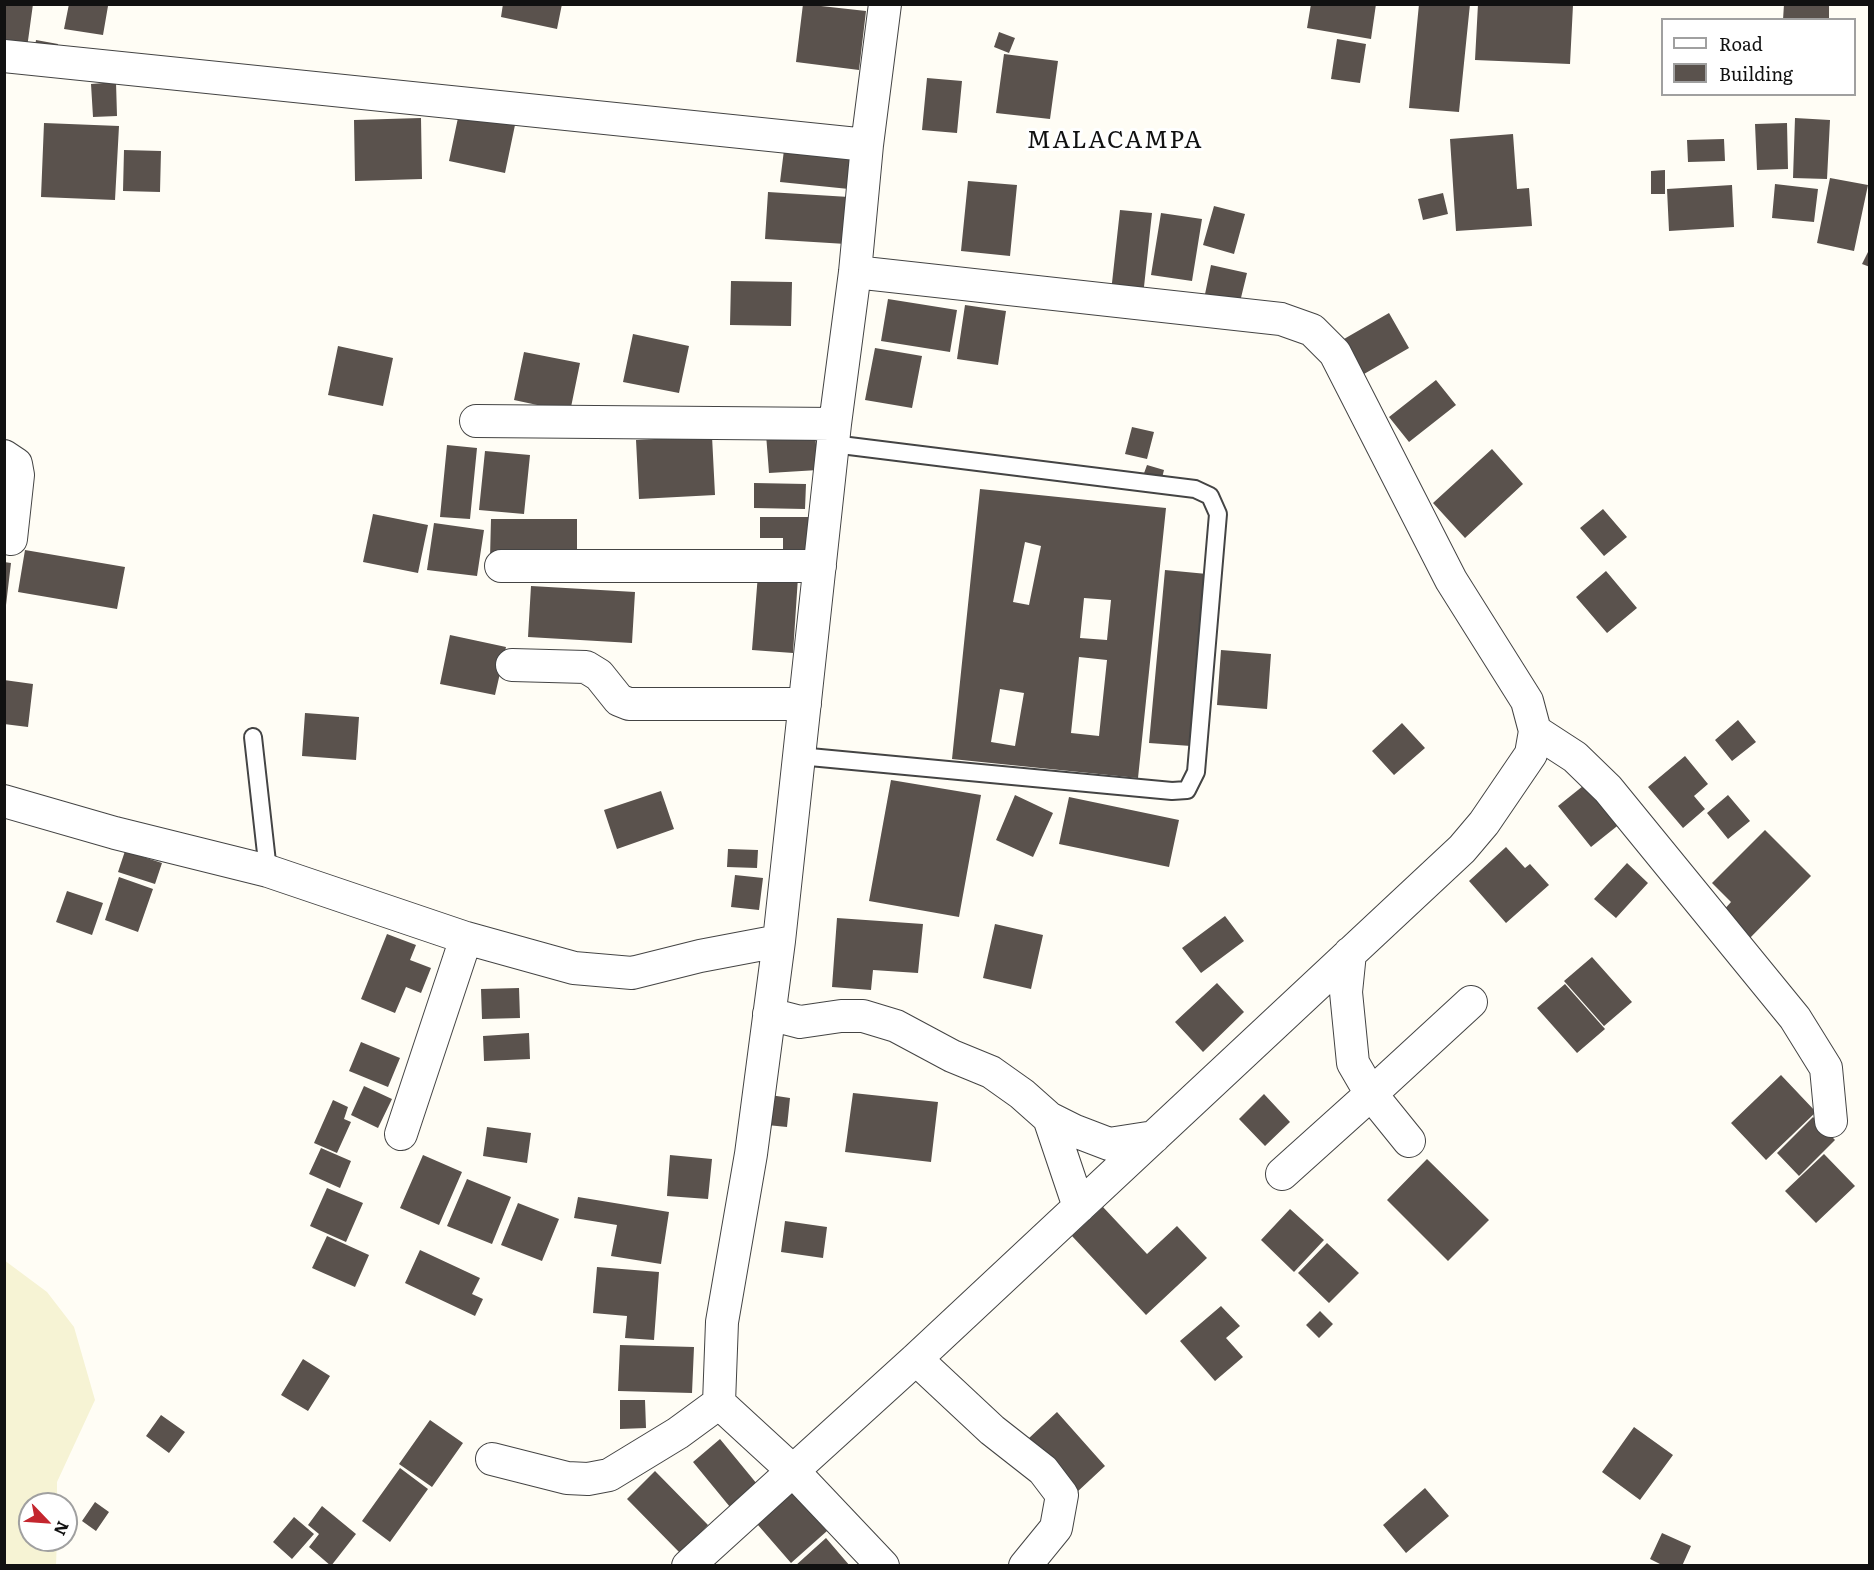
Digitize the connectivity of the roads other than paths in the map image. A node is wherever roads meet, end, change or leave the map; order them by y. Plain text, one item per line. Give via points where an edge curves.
1 (885, 4) edge
2 (4, 56) edge
3 (867, 145) junction
4 (855, 272) junction
5 (476, 421) dead end
6 (834, 434) junction
7 (4, 456) edge
8 (11, 539) dead end
9 (501, 566) dead end
10 (820, 566) junction
11 (512, 665) dead end
12 (805, 704) junction
13 (1535, 731) junction
14 (253, 737) dead end
15 (800, 756) junction
16 (4, 801) edge
17 (267, 871) junction
18 (466, 938) junction
19 (779, 941) junction
20 (1350, 953) junction
21 (1472, 1002) dead end
22 (770, 1014) junction
23 (1371, 1094) junction
24 (1049, 1118) junction
25 (1832, 1121) dead end
26 (401, 1134) dead end
27 (1154, 1137) junction
28 (1409, 1141) dead end
29 (1282, 1174) dead end
30 (1078, 1208) junction
31 (916, 1359) junction
32 (719, 1404) junction
33 (492, 1459) dead end
34 (793, 1472) junction
35 (688, 1566) edge
36 (883, 1566) edge
37 (1025, 1566) edge

1 - 3 street
2 - 3 street
3 - 4 street
4 - 6 street
4 - 13 street via 1281,319 1312,330 1335,353 1451,580 1527,701
5 - 6 street
6 - 10 street
6 - 15 lane via 1194,489 1210,496 1218,514 1196,772 1187,790 1172,791
7 - 8 street via 16,464 18,476
9 - 10 street
10 - 12 street
11 - 12 street via 586,668 599,675 619,700 629,704
12 - 15 street
13 - 20 street via 1531,754 1484,824
13 - 25 street via 1575,757 1608,789 1795,1018 1826,1068
14 - 17 lane
15 - 19 street
16 - 17 street
17 - 18 street
18 - 19 street via 574,968 632,973
18 - 26 street
19 - 22 street
20 - 23 street via 1346,992 1353,1063
20 - 27 street
21 - 23 street
22 - 24 street via 800,1023 863,1016 896,1026 991,1072
22 - 32 street via 722,1322
23 - 28 street
23 - 29 street
24 - 27 street via 1110,1144
24 - 30 street
27 - 30 street
30 - 31 street
31 - 34 street
31 - 37 street via 992,1430 1043,1470 1062,1495 1056,1528
32 - 33 street via 609,1475 567,1478
32 - 34 street
34 - 35 street
34 - 36 street

